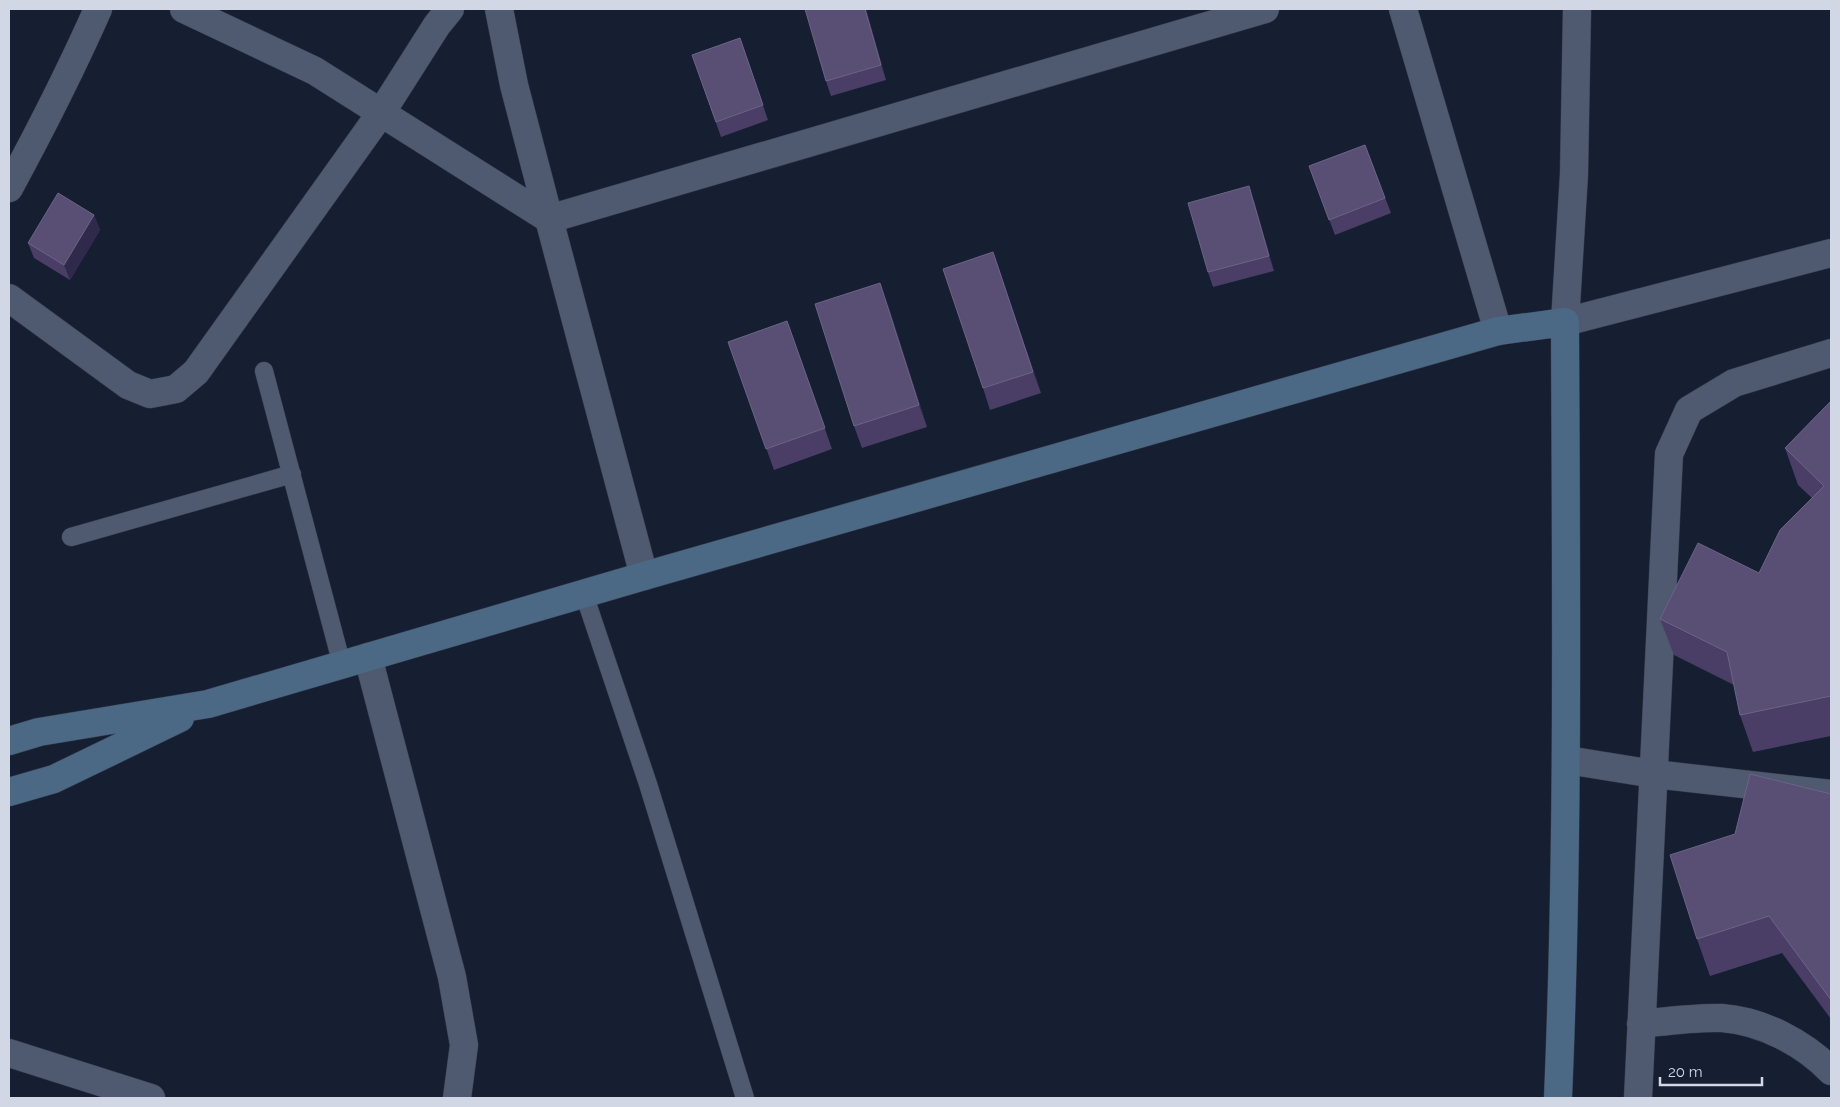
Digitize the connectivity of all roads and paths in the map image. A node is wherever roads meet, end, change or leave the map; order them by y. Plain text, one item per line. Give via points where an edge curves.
1 (98, 9) edge
2 (184, 9) edge
3 (450, 9) edge
4 (498, 9) edge
5 (1265, 9) edge
6 (1403, 9) edge
7 (1577, 9) edge
8 (380, 113) junction
9 (9, 188) edge
10 (549, 219) junction
11 (1831, 252) edge
12 (9, 298) edge
13 (1566, 322) junction
14 (1498, 331) junction
15 (1831, 353) edge
16 (264, 371) dead end
17 (292, 474) junction
18 (71, 537) dead end
19 (644, 576) junction
20 (584, 594) junction
21 (368, 657) junction
22 (342, 665) junction
23 (208, 704) junction
24 (9, 741) edge
25 (1567, 760) junction
26 (1654, 774) junction
27 (9, 792) edge
28 (1831, 794) edge
29 (1642, 1024) junction
30 (9, 1053) edge
31 (1831, 1071) edge
32 (104, 1091) edge
33 (151, 1098) edge
34 (457, 1098) edge
35 (745, 1098) edge
36 (1558, 1098) edge
37 (1638, 1098) edge

1 - 9 street via 43,126
2 - 8 street via 316,71
3 - 8 street
4 - 10 street
5 - 10 street
6 - 14 street
7 - 13 street via 1574,174
8 - 10 street
8 - 12 street via 196,372 176,389 150,394 128,385
10 - 19 street
11 - 13 street
13 - 14 street
13 - 25 street
14 - 19 street
15 - 26 street via 1734,383 1689,410 1669,454
16 - 17 lane
17 - 18 lane
17 - 22 lane
19 - 20 street
20 - 21 street
20 - 35 lane via 648,784
21 - 22 street
21 - 34 street via 452,977 464,1045
22 - 23 street
23 - 24 street via 39,732
23 - 27 street via 54,779
25 - 26 street
25 - 36 street
26 - 28 street
26 - 29 street
29 - 31 street via 1688,1018 1723,1018 1753,1024 1783,1036 1818,1058
29 - 37 street
30 - 32 street
32 - 33 street

